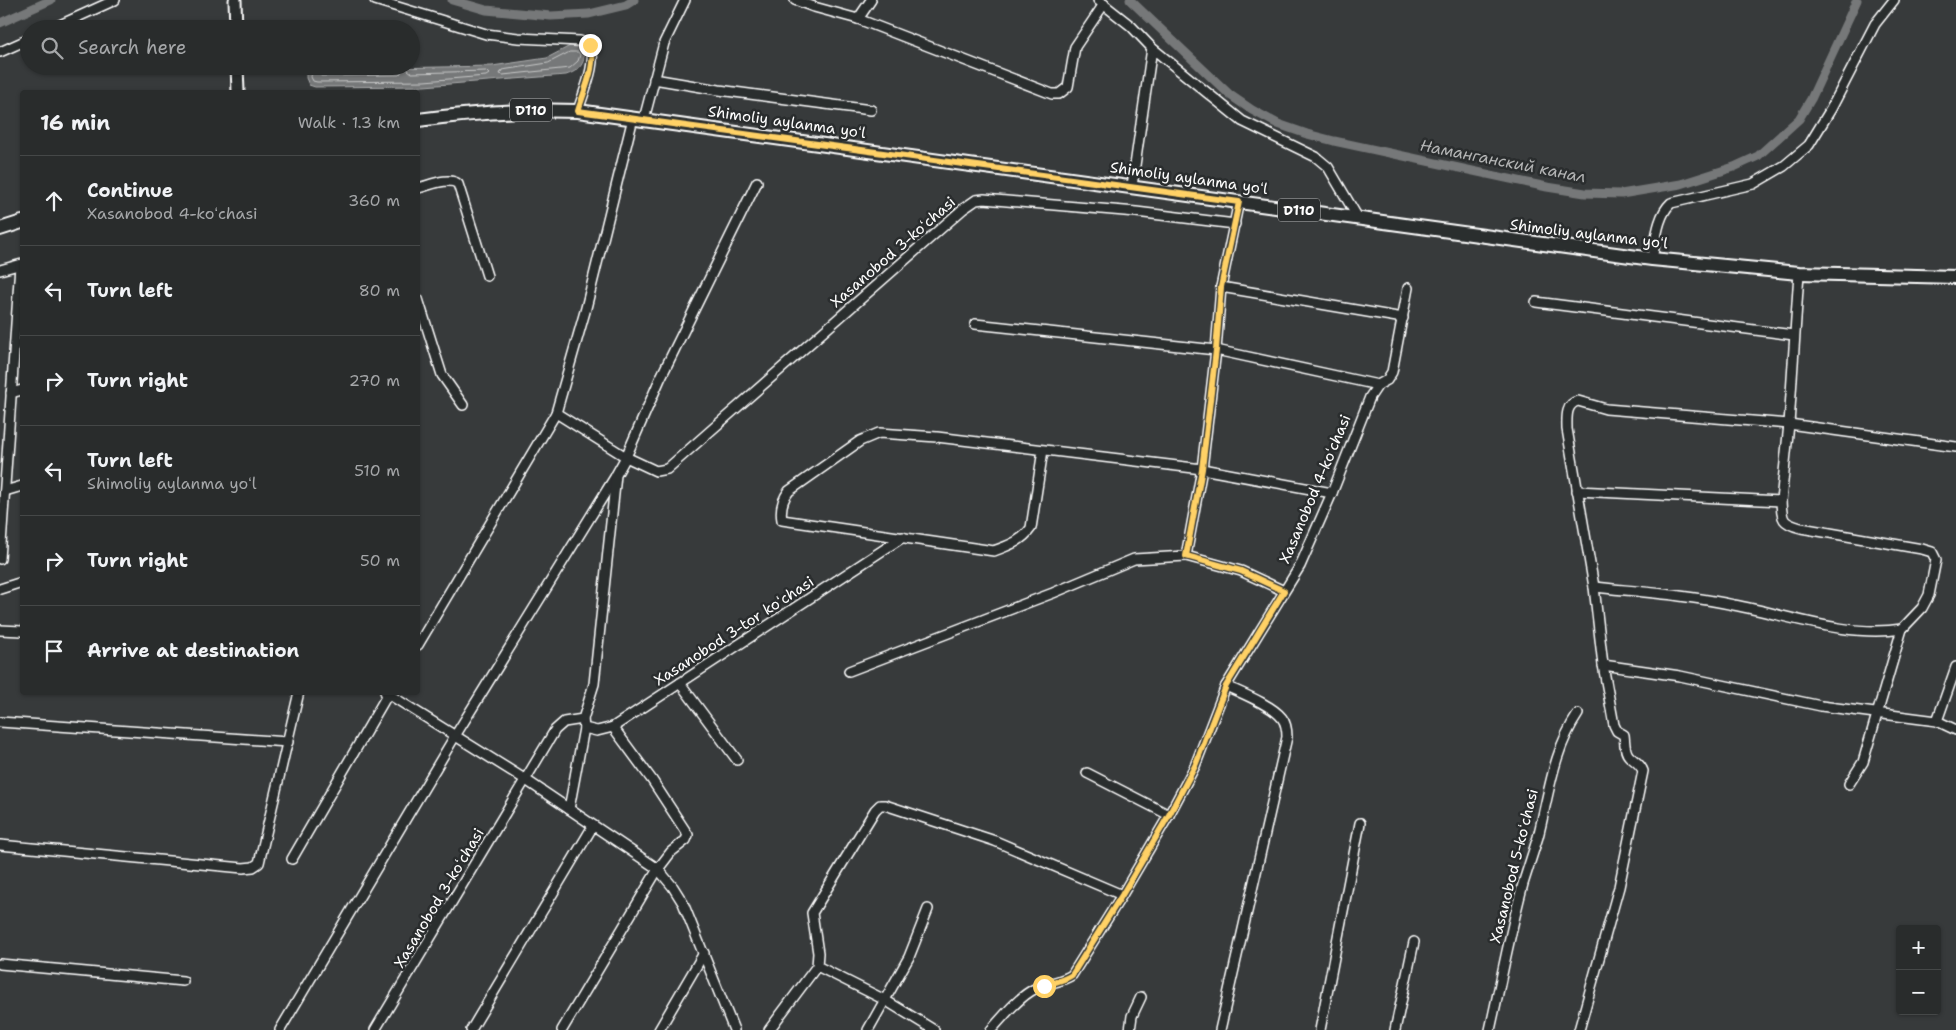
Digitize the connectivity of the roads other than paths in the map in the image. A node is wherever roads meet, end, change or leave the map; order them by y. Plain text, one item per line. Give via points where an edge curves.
1 (115, 0) edge
2 (235, 0) edge
3 (375, 0) edge
4 (685, 0) edge
5 (795, 0) edge
6 (870, 0) edge
7 (1894, 0) edge
8 (1101, 2) edge
9 (858, 19) junction
10 (71, 20) edge
11 (236, 20) edge
12 (20, 43) edge
13 (1152, 48) junction
14 (0, 52) edge
15 (237, 75) edge
16 (654, 79) junction
17 (238, 90) edge
18 (871, 110) dead end
19 (578, 111) junction
20 (639, 118) junction
21 (420, 120) edge
22 (757, 182) dead end
23 (1132, 186) junction
24 (420, 188) edge
25 (1239, 202) junction
26 (1358, 218) junction
27 (20, 223) edge
28 (1235, 224) junction
29 (0, 228) edge
30 (1652, 259) junction
31 (20, 265) edge
32 (0, 270) edge
33 (1799, 273) junction
34 (487, 276) dead end
35 (1956, 277) edge
36 (20, 278) edge
37 (1221, 287) junction
38 (1408, 288) dead end
39 (1536, 302) dead end
40 (420, 305) edge
41 (1403, 318) junction
42 (975, 324) dead end
43 (1794, 335) junction
44 (1216, 350) junction
45 (1378, 385) junction
46 (20, 391) edge
47 (11, 393) junction
48 (463, 405) dead end
49 (556, 413) junction
50 (1789, 424) junction
51 (1956, 446) edge
52 (1043, 450) junction
53 (626, 457) junction
54 (1202, 469) junction
55 (616, 475) junction
56 (20, 487) edge
57 (1577, 491) junction
58 (5, 492) junction
59 (1332, 493) junction
60 (1781, 501) junction
61 (903, 537) junction
62 (1186, 556) junction
63 (0, 559) edge
64 (20, 583) edge
65 (1594, 587) junction
66 (0, 589) edge
67 (1284, 591) junction
68 (1902, 629) junction
69 (0, 630) edge
70 (20, 631) edge
71 (420, 642) edge
72 (1603, 665) junction
73 (1956, 667) edge
74 (849, 671) dead end
75 (680, 683) junction
76 (1226, 686) junction
77 (298, 695) edge
78 (387, 695) edge
79 (391, 695) edge
80 (1877, 713) junction
81 (1578, 714) dead end
82 (1937, 721) junction
83 (0, 722) edge
84 (583, 723) junction
85 (613, 727) junction
86 (1956, 730) edge
87 (454, 736) junction
88 (288, 742) junction
89 (737, 760) dead end
90 (1087, 773) dead end
91 (526, 780) junction
92 (1849, 784) dead end
93 (569, 809) junction
94 (1169, 815) junction
95 (1360, 823) dead end
96 (593, 826) junction
97 (0, 844) edge
98 (292, 859) dead end
99 (658, 869) junction
100 (1122, 895) junction
101 (928, 909) dead end
102 (1414, 942) dead end
103 (704, 953) junction
104 (0, 964) edge
105 (817, 966) junction
106 (183, 981) dead end
107 (1141, 997) dead end
108 (885, 1000) junction
109 (280, 1030) edge
110 (375, 1030) edge
111 (471, 1030) edge
112 (562, 1030) edge
113 (659, 1030) edge
114 (734, 1030) edge
115 (769, 1030) edge
116 (868, 1030) edge
117 (934, 1030) edge
118 (991, 1030) edge
119 (1130, 1030) edge
120 (1220, 1030) edge
121 (1320, 1030) edge
122 (1395, 1030) edge
123 (1490, 1030) edge
124 (1579, 1030) edge

1 - 10 street
2 - 11 main road
3 - 19 street via 486,34 580,41 590,45 593,62
4 - 16 street via 664,43
5 - 9 street
6 - 9 street
7 - 30 street via 1876,24 1809,145 1784,166 1753,184 1671,203 1661,220
8 - 9 street via 1075,47 1068,87 1059,94 1045,93
8 - 13 street
12 - 14 street
13 - 23 street
13 - 26 street via 1242,121 1316,157 1328,167
15 - 17 main road
16 - 18 street
16 - 20 street
19 - 20 main road, Shimoliy aylanma yoʻl / D110
19 - 21 main road, Shimoliy aylanma yoʻl / D110 via 498,111
20 - 23 main road, Shimoliy aylanma yoʻl / D110
20 - 49 street
22 - 53 street via 660,379
23 - 25 main road, Shimoliy aylanma yoʻl / D110
24 - 34 street via 449,181 458,184
25 - 26 main road, Shimoliy aylanma yoʻl / D110
25 - 28 street
26 - 30 main road, Shimoliy aylanma yoʻl / D110
27 - 29 main road
28 - 37 street
28 - 53 street, Xasanobod 3-koʻchasi via 1136,212 984,198 976,200 667,469 656,471
30 - 33 main road, Shimoliy aylanma yoʻl / D110
31 - 32 street
33 - 35 main road, Shimoliy aylanma yoʻl / D110
33 - 43 street
36 - 47 street
37 - 41 street
37 - 44 street
38 - 41 street, Xasanobod 4-koʻchasi
39 - 43 street
40 - 48 street via 442,375
41 - 45 street, Xasanobod 4-koʻchasi via 1392,372
42 - 44 street
43 - 50 street
44 - 45 street
44 - 54 street
45 - 59 street, Xasanobod 4-koʻchasi via 1360,418
46 - 47 street
47 - 58 street
49 - 53 street, Xasanobod 3-koʻchasi
49 - 71 street
50 - 51 street
50 - 57 street via 1606,409 1573,402 1568,409 1567,430
50 - 60 street
52 - 54 street
52 - 61 street via 1030,528 1024,538 994,551
52 - 61 street via 879,432 860,441 784,497 781,517 785,522
53 - 55 street
54 - 59 street
54 - 62 street
55 - 84 street via 594,684
55 - 87 street
56 - 58 street
57 - 60 street
57 - 65 street
58 - 63 street
59 - 67 street, Xasanobod 4-koʻchasi via 1300,566
60 - 68 street via 1786,524 1932,552 1936,560 1929,595 1922,608
61 - 75 street, Xasanobod 3-tor koʻchasi
62 - 67 street via 1241,571
62 - 74 street via 1134,559
64 - 66 street
65 - 68 street via 1732,604 1844,629 1884,632
65 - 72 street
67 - 76 street, Xasanobod 4-koʻchasi
68 - 80 street
69 - 70 street
72 - 80 street via 1680,676 1821,706
72 - 124 street via 1614,725 1624,734 1629,756 1643,771 1619,887
73 - 82 street
75 - 85 street, Xasanobod 3-tor koʻchasi
75 - 89 street
76 - 94 street, Xasanobod 4-koʻchasi via 1195,766
76 - 120 street via 1282,718 1288,737
77 - 88 street
78 - 98 street
79 - 87 street
80 - 82 street
80 - 92 street via 1863,762
81 - 123 street, Xasanobod 5-koʻchasi via 1567,730 1549,785
82 - 86 street
83 - 88 street
84 - 85 street, Xasanobod 3-tor koʻchasi via 597,732
84 - 91 street, Xasanobod 3-koʻchasi via 560,725
84 - 93 street
85 - 99 street via 688,835
87 - 91 street
87 - 109 street
88 - 97 street via 259,863 253,867
90 - 94 street
91 - 93 street
91 - 110 street, Xasanobod 3-koʻchasi
93 - 96 street
94 - 100 street, Xasanobod 4-koʻchasi
95 - 121 street
96 - 99 street
96 - 111 street
99 - 103 street via 683,903
99 - 112 street
100 - 105 street via 995,841 880,805 812,913
100 - 118 street, Xasanobod 4-koʻchasi via 1072,975 1031,991
101 - 108 street via 909,957
102 - 122 street
103 - 113 street
103 - 114 street
104 - 106 street
105 - 108 street
105 - 115 street
107 - 119 street via 1132,1016
108 - 116 street
108 - 117 street

